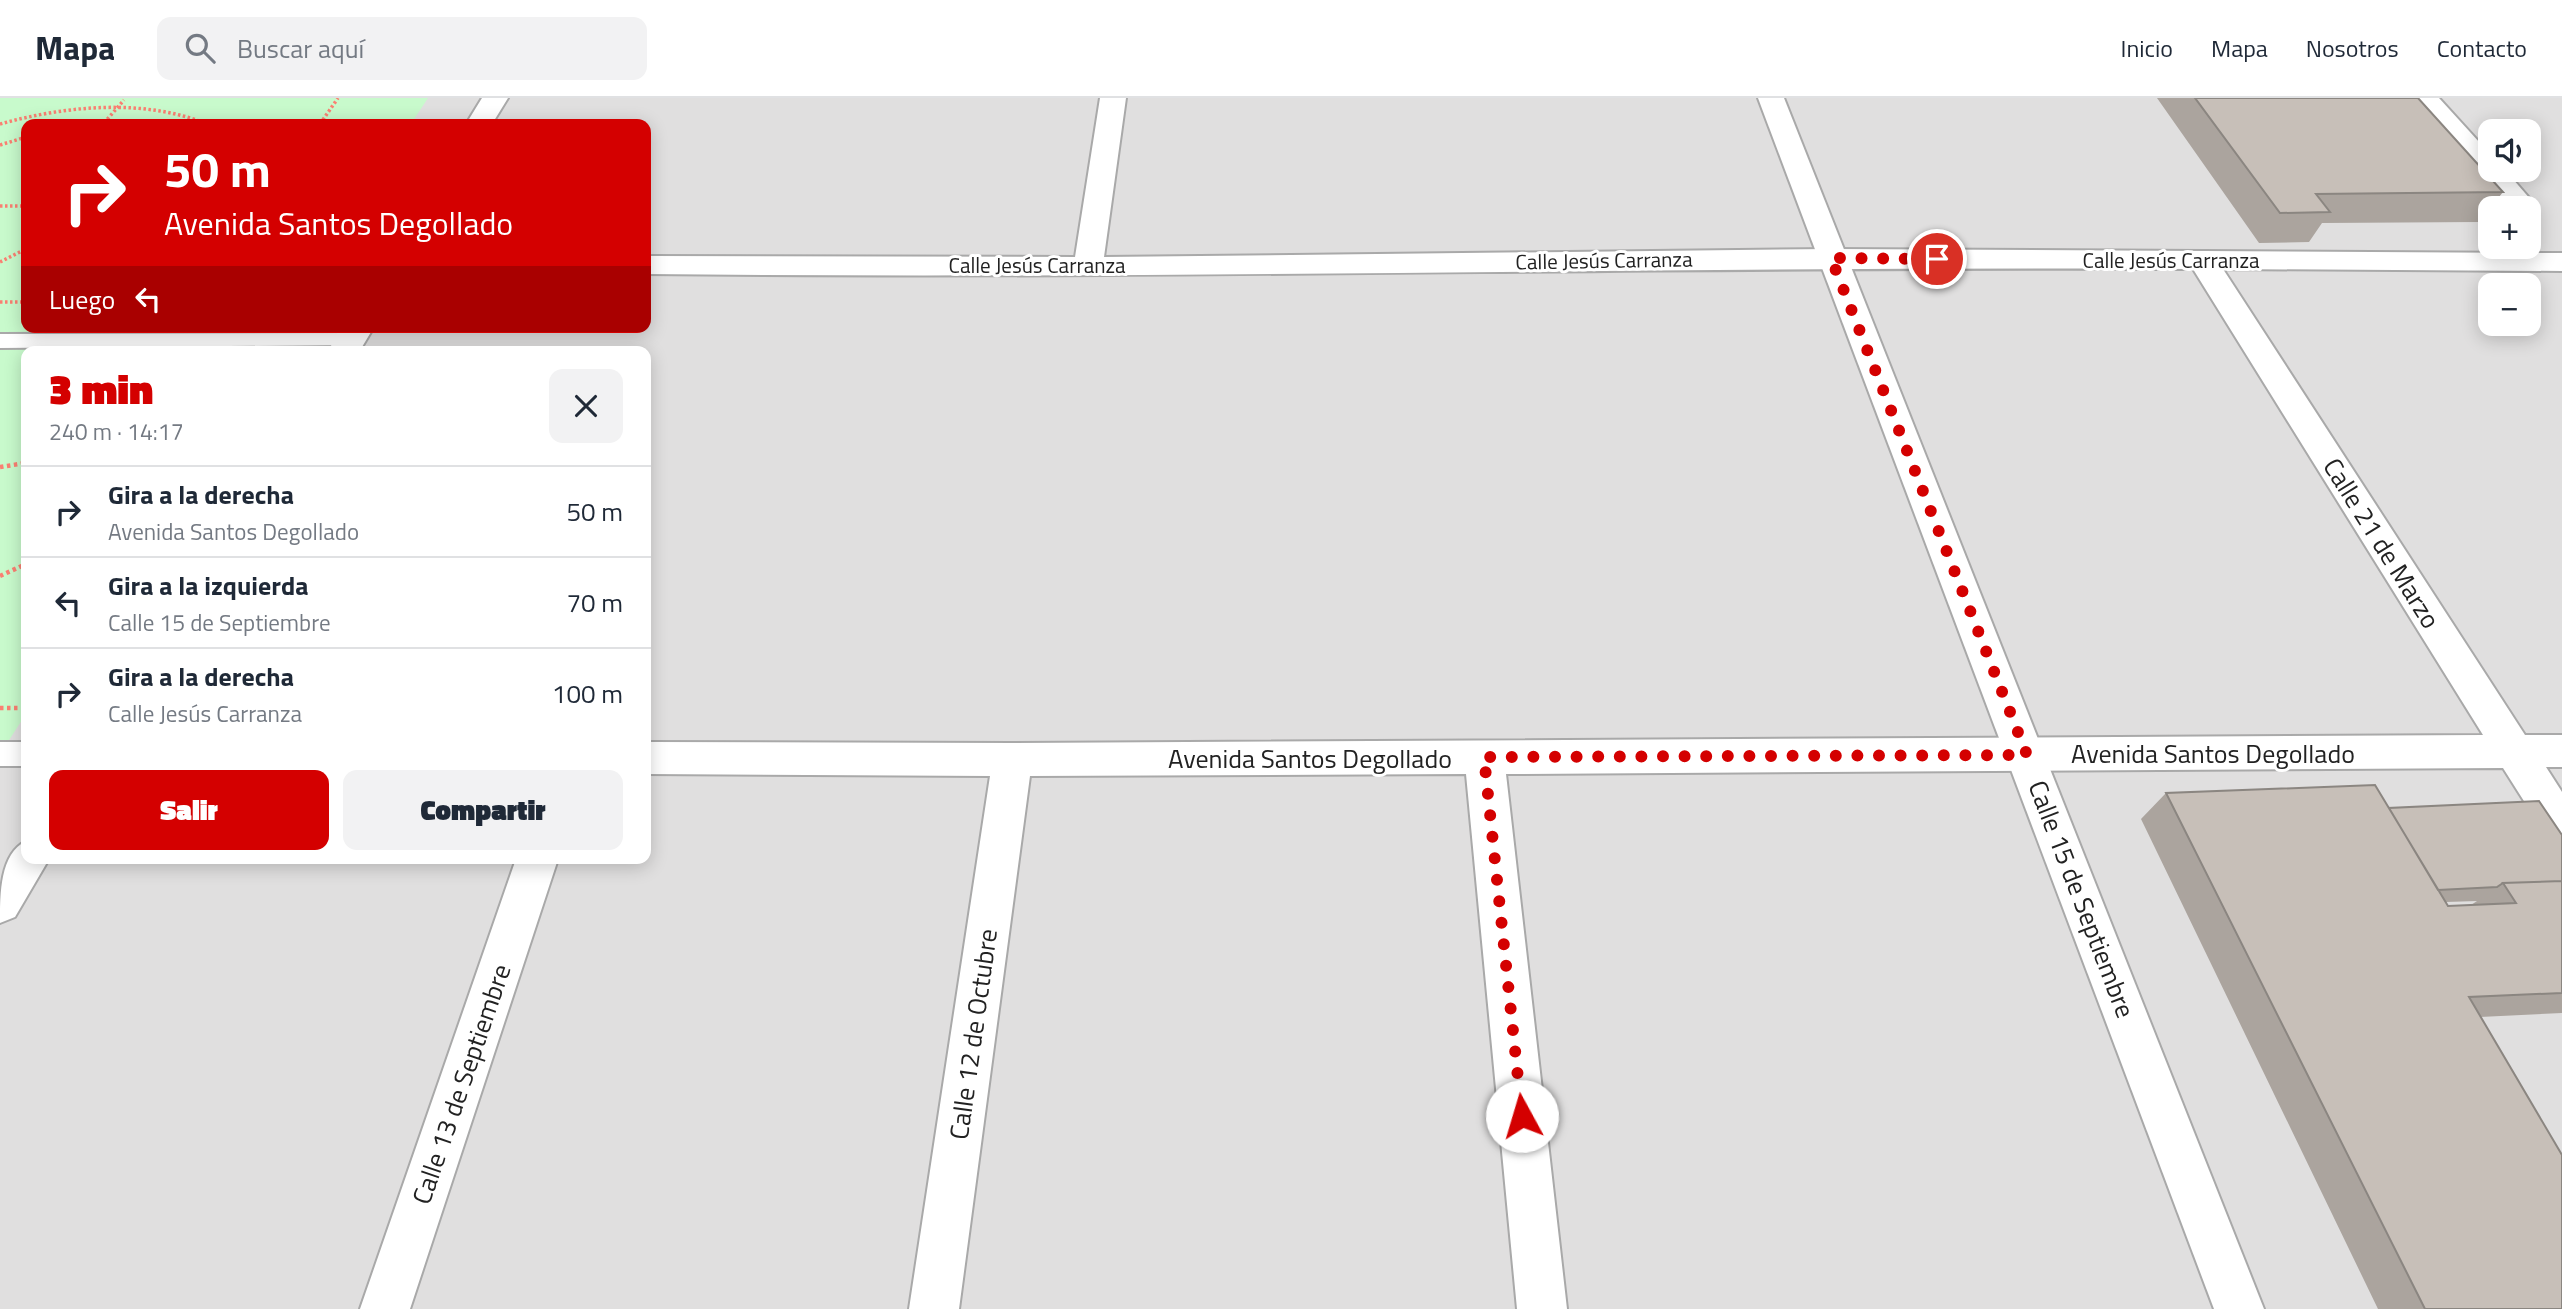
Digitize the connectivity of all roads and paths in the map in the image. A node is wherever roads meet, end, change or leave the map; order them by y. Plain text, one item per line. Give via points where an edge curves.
1 (338, 98) edge
2 (495, 98) edge
3 (1113, 98) edge
4 (1771, 98) edge
5 (2425, 98) edge
6 (125, 99) edge
7 (138, 102) dead end
8 (108, 119) edge
9 (202, 119) edge
10 (323, 119) edge
11 (482, 119) edge
12 (0, 124) edge
13 (21, 139) edge
14 (0, 145) edge
15 (2513, 196) edge
16 (0, 206) edge
17 (21, 206) edge
18 (2541, 227) edge
19 (2562, 251) edge
20 (21, 252) edge
21 (1831, 258) junction
22 (2202, 260) junction
23 (0, 262) edge
24 (2562, 262) edge
25 (651, 265) edge
26 (1088, 266) junction
27 (0, 302) edge
28 (21, 302) edge
29 (351, 340) edge
30 (0, 341) edge
31 (21, 464) edge
32 (0, 467) edge
33 (21, 566) edge
34 (0, 576) edge
35 (0, 708) edge
36 (21, 708) edge
37 (2515, 751) junction
38 (2562, 751) edge
39 (0, 754) edge
40 (21, 754) edge
41 (2027, 755) junction
42 (1484, 757) junction
43 (651, 758) edge
44 (1012, 760) junction
45 (2562, 827) edge
46 (25, 864) edge
47 (535, 864) edge
48 (0, 904) edge
49 (385, 1309) edge
50 (934, 1309) edge
51 (1542, 1309) edge
52 (2239, 1309) edge

1 - 10 path
2 - 11 street
3 - 26 street
4 - 21 street, Calle 15 de Septiembre
5 - 15 street
6 - 8 path
6 - 12 path via 76,104
7 - 9 path via 165,105
13 - 14 path
16 - 17 path
18 - 19 street
20 - 23 path
21 - 22 street, Calle Jesús Carranza
21 - 26 street, Calle Jesús Carranza
21 - 41 street, Calle 15 de Septiembre
22 - 24 street, Calle Jesús Carranza
22 - 37 street, Calle 21 de Marzo
25 - 26 street, Calle Jesús Carranza
27 - 28 path
29 - 30 lane
31 - 32 path
33 - 34 path
35 - 36 path
37 - 38 street, Avenida Santos Degollado
37 - 41 street, Avenida Santos Degollado
37 - 45 street, Calle 21 de Marzo
39 - 40 lane
41 - 42 street, Avenida Santos Degollado
41 - 52 street, Calle 15 de Septiembre
42 - 44 street, Avenida Santos Degollado
42 - 51 street
43 - 44 street, Avenida Santos Degollado
44 - 50 street, Calle 12 de Octubre
46 - 48 street
47 - 49 street, Calle 13 de Septiembre

